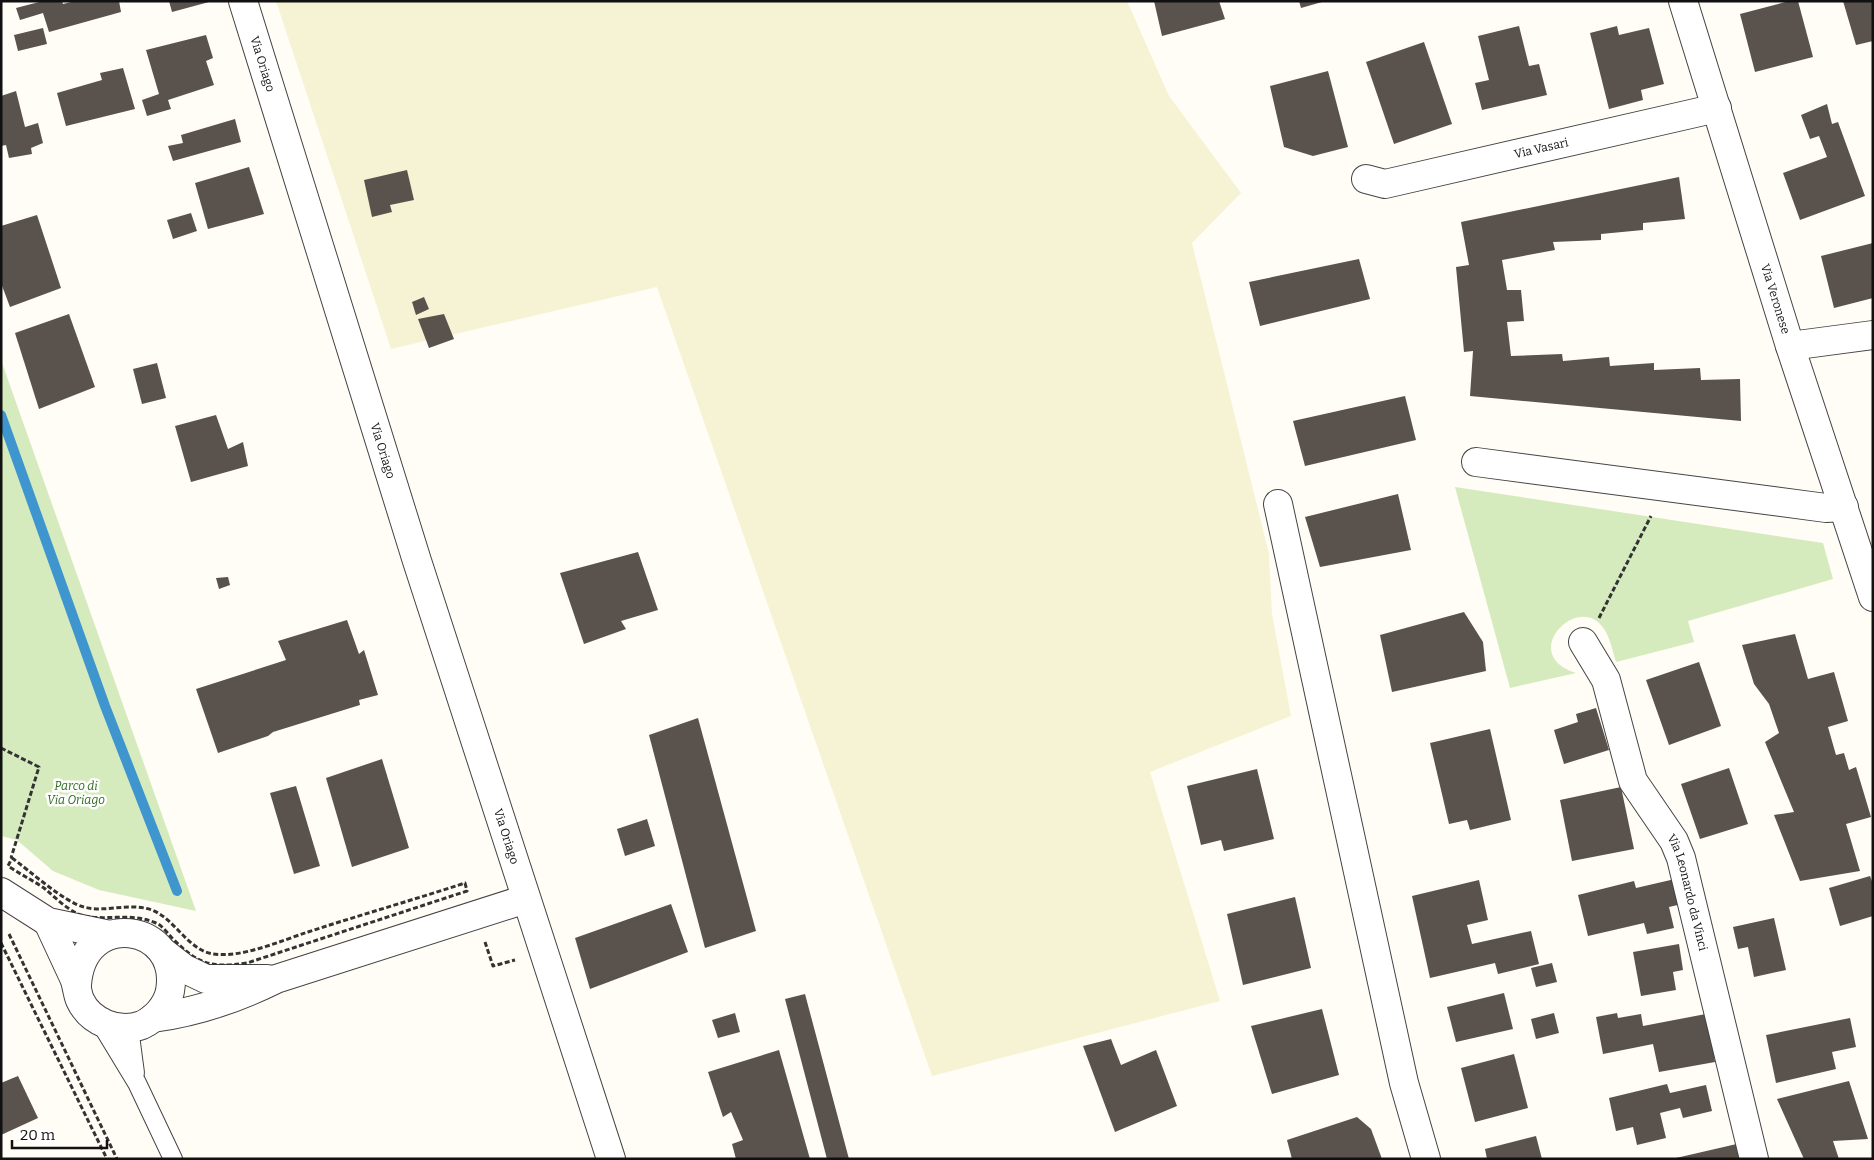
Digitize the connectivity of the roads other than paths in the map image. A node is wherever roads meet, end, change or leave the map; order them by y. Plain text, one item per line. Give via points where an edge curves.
1 (243, 1) edge
2 (1683, 1) edge
3 (1717, 108) junction
4 (1366, 179) dead end
5 (1873, 335) edge
6 (1790, 346) junction
7 (1476, 462) dead end
8 (1278, 504) dead end
9 (1844, 508) junction
10 (1868, 565) edge
11 (1873, 597) edge
12 (1583, 642) road end
13 (1, 892) edge
14 (526, 899) junction
15 (48, 922) junction
16 (110, 935) junction
17 (163, 952) junction
18 (276, 979) junction
19 (77, 985) junction
20 (100, 1022) junction
21 (141, 1023) junction
22 (137, 1083) junction
23 (173, 1159) edge
24 (611, 1159) edge
25 (1426, 1159) edge
26 (1754, 1159) edge

1 - 14 street, Via Oriago via 414,552
2 - 3 street, Via Veronese
3 - 4 street, Via Vasari via 1385,184
3 - 6 street, Via Veronese
5 - 6 street
6 - 9 street, Via Veronese
7 - 9 street
8 - 25 street via 1404,1083
9 - 10 street, Via Veronese
10 - 11 street, Via Veronese
12 - 26 street, Via Leonardo da Vinci via 1606,680 1633,782 1674,841 1681,858
13 - 15 street
14 - 18 street
14 - 24 street, Via Oriago
15 - 16 street
15 - 19 street
16 - 17 street via 138,935 152,941
16 - 19 street via 94,944 84,955 78,969
17 - 18 street via 185,969 206,979
17 - 21 street via 170,966 172,981 169,997
18 - 21 street via 210,1007
19 - 20 street via 80,1000
20 - 21 street via 115,1027
20 - 22 lane
21 - 22 lane
22 - 23 lane

